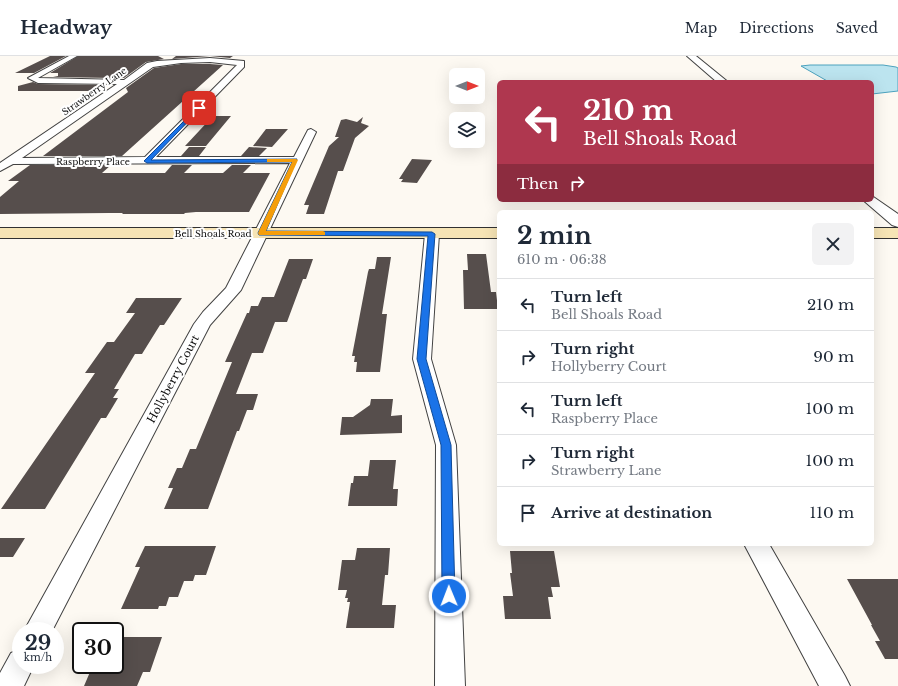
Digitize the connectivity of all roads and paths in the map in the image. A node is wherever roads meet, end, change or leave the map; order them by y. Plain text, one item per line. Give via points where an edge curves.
1 (74, 56) edge
2 (691, 56) edge
3 (721, 80) edge
4 (125, 82) junction
5 (311, 132) dead end
6 (296, 160) junction
7 (10, 161) junction
8 (147, 161) junction
9 (0, 168) edge
10 (873, 202) edge
11 (898, 222) edge
12 (0, 233) edge
13 (262, 233) junction
14 (874, 233) edge
15 (898, 233) edge
16 (432, 234) junction
17 (497, 234) edge
18 (757, 546) edge
19 (43, 622) edge
20 (15, 674) edge
21 (9, 686) edge
22 (450, 686) edge
23 (835, 686) edge

1 - 4 street via 32,78 38,81
2 - 3 street
4 - 7 street, Strawberry Lane
4 - 8 street, Strawberry Lane via 150,65 162,62 227,61 242,64
5 - 6 street, Hollyberry Court
6 - 8 street, Raspberry Place
6 - 13 street, Hollyberry Court
7 - 8 street, Raspberry Place
7 - 9 street, Strawberry Lane
10 - 11 street
12 - 13 main road, Bell Shoals Road
13 - 16 main road, Bell Shoals Road
13 - 19 street, Hollyberry Court via 233,290 202,324
14 - 15 main road
16 - 17 main road, Bell Shoals Road
16 - 22 street via 422,359 446,445
18 - 23 street
20 - 21 street

